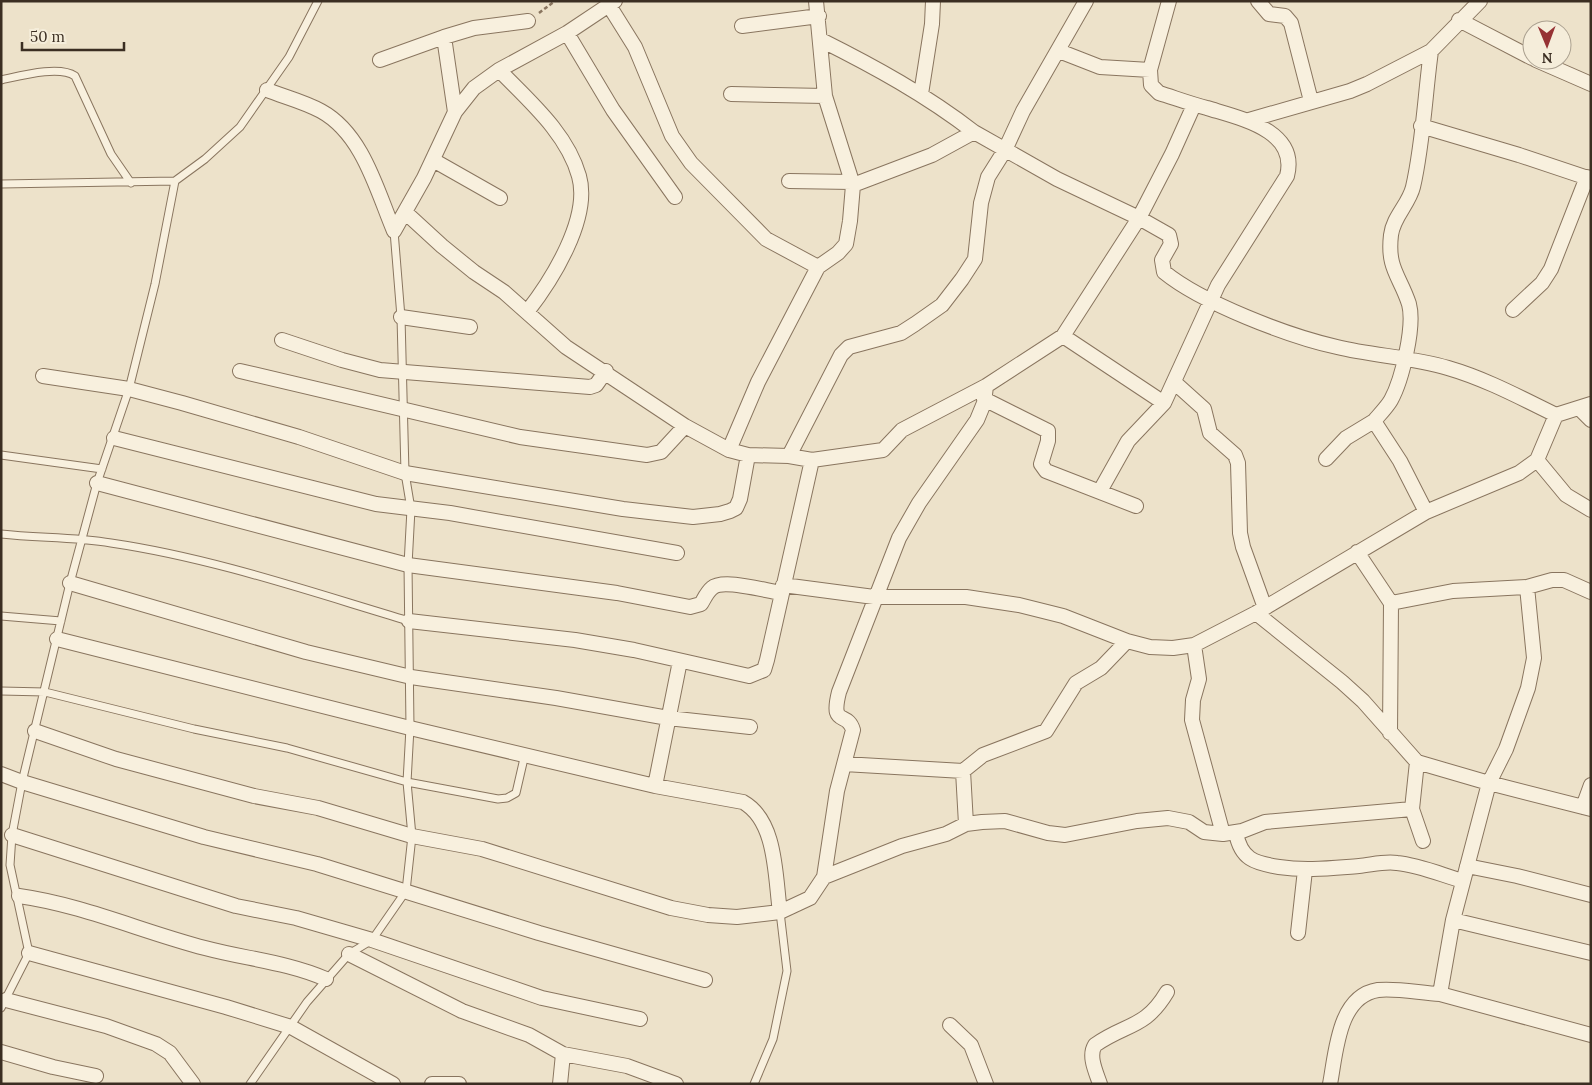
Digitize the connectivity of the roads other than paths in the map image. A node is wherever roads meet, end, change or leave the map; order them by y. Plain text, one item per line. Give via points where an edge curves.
1 (318, 1) edge
2 (816, 1) edge
3 (933, 1) edge
4 (1086, 1) edge
5 (1169, 1) edge
6 (1258, 1) edge
7 (1480, 1) edge
8 (613, 4) edge
9 (819, 16) junction
10 (1459, 20) junction
11 (528, 21) road end
12 (742, 26) dead end
13 (567, 33) junction
14 (444, 37) junction
15 (821, 40) junction
16 (1431, 50) junction
17 (1059, 51) junction
18 (1522, 53) edge
19 (380, 60) dead end
20 (499, 70) junction
21 (1150, 70) junction
22 (1559, 70) edge
23 (1, 80) edge
24 (1591, 84) edge
25 (267, 90) junction
26 (731, 94) dead end
27 (921, 94) junction
28 (825, 96) junction
29 (1311, 102) junction
30 (1194, 105) junction
31 (455, 112) junction
32 (1249, 120) junction
33 (1421, 126) junction
34 (974, 132) junction
35 (1005, 150) junction
36 (433, 160) junction
37 (1589, 178) edge
38 (175, 180) junction
39 (789, 181) dead end
40 (132, 183) junction
41 (852, 183) junction
42 (1, 184) edge
43 (676, 197) dead end
44 (500, 198) dead end
45 (406, 213) junction
46 (1139, 218) junction
47 (394, 231) junction
48 (818, 267) junction
49 (1211, 300) junction
50 (1514, 310) dead end
51 (527, 312) junction
52 (402, 317) junction
53 (470, 327) dead end
54 (1063, 336) junction
55 (282, 340) dead end
56 (1404, 358) junction
57 (403, 370) junction
58 (240, 371) dead end
59 (606, 371) junction
60 (44, 376) dead end
61 (1174, 382) junction
62 (129, 389) junction
63 (985, 393) junction
64 (1164, 403) junction
65 (1588, 404) edge
66 (404, 409) junction
67 (1556, 415) junction
68 (1374, 420) junction
69 (1591, 420) edge
70 (685, 426) junction
71 (114, 438) junction
72 (729, 450) junction
73 (1, 455) edge
74 (748, 456) junction
75 (789, 456) junction
76 (1326, 459) dead end
77 (812, 460) junction
78 (1537, 460) junction
79 (102, 469) junction
80 (405, 473) junction
81 (97, 483) junction
82 (1100, 491) junction
83 (1136, 506) dead end
84 (411, 509) junction
85 (1591, 510) edge
86 (1426, 512) junction
87 (1, 534) edge
88 (83, 539) junction
89 (1357, 552) junction
90 (677, 553) dead end
91 (408, 565) junction
92 (70, 583) junction
93 (1527, 587) junction
94 (782, 589) junction
95 (1591, 592) edge
96 (874, 597) junction
97 (1391, 603) junction
98 (1260, 610) junction
99 (1, 616) edge
100 (61, 620) junction
101 (410, 621) junction
102 (57, 638) junction
103 (1127, 641) junction
104 (1194, 645) junction
105 (680, 661) junction
106 (411, 677) junction
107 (1, 691) edge
108 (45, 692) junction
109 (668, 718) junction
110 (410, 728) junction
111 (750, 728) dead end
112 (36, 731) junction
113 (1390, 733) junction
114 (525, 754) junction
115 (1417, 762) junction
116 (844, 764) junction
117 (963, 771) junction
118 (1, 774) edge
119 (22, 782) junction
120 (407, 782) junction
121 (1489, 783) junction
122 (654, 786) junction
123 (1591, 786) edge
124 (1587, 808) edge
125 (1412, 809) junction
126 (966, 824) junction
127 (1229, 833) junction
128 (12, 835) junction
129 (412, 836) junction
130 (1423, 842) dead end
131 (1467, 866) junction
132 (1306, 870) junction
133 (824, 877) junction
134 (1464, 880) junction
135 (406, 891) junction
136 (19, 896) junction
137 (1591, 896) edge
138 (780, 912) junction
139 (1453, 920) junction
140 (1298, 933) dead end
141 (372, 940) junction
142 (29, 953) junction
143 (1591, 953) edge
144 (349, 954) junction
145 (326, 979) junction
146 (705, 980) dead end
147 (1167, 992) dead end
148 (1440, 994) junction
149 (3, 1004) edge
150 (640, 1019) dead end
151 (950, 1025) dead end
152 (291, 1027) junction
153 (1591, 1035) edge
154 (1, 1052) edge
155 (564, 1054) junction
156 (96, 1076) dead end
157 (193, 1084) edge
158 (250, 1084) edge
159 (392, 1084) edge
160 (432, 1084) edge
161 (459, 1084) edge
162 (560, 1084) edge
163 (676, 1084) edge
164 (754, 1084) edge
165 (986, 1084) edge
166 (1100, 1084) edge
167 (1330, 1084) edge

1 - 25 lane via 289,57
2 - 9 street
3 - 27 street
4 - 17 street
5 - 21 street
6 - 29 street via 1269,14 1288,17
7 - 10 street
8 - 13 street
8 - 48 street via 635,46 672,136 691,163 766,239
9 - 12 street
9 - 15 street
10 - 16 street
10 - 18 street
11 - 14 street via 474,28
13 - 20 street
13 - 43 street via 612,110
14 - 19 street
14 - 31 street
15 - 27 street
15 - 28 street
16 - 29 street via 1350,91
16 - 33 street
17 - 21 street via 1100,67
17 - 35 street via 1023,111
20 - 31 street via 474,88
20 - 51 street via 557,133 576,168 581,186 579,212 562,258
21 - 30 street via 1151,85 1159,93
22 - 24 street
23 - 40 lane via 54,71 75,76 112,154
25 - 38 lane via 240,126 205,159
25 - 47 street via 322,112 351,138
26 - 28 street
27 - 34 street
28 - 41 street
29 - 32 street
30 - 32 street
30 - 46 street
31 - 36 street
32 - 49 street via 1281,142 1290,165 1287,176
33 - 37 street
33 - 56 street via 1412,192 1392,229 1390,249 1394,273 1411,313
34 - 35 street
34 - 41 street via 932,155
35 - 46 street via 1092,197
35 - 75 street via 988,178 981,204 975,258 962,280 942,305 901,333 854,345 845,351
36 - 44 street
36 - 45 street
37 - 50 street via 1551,269 1542,283
38 - 40 lane
38 - 62 lane via 155,284
39 - 41 street
40 - 42 lane
41 - 48 street via 846,244 838,254
45 - 47 street
45 - 51 street via 442,246
46 - 49 street via 1169,235 1171,244 1162,260 1164,272
46 - 54 street
47 - 52 lane
48 - 72 street via 758,382
49 - 56 street via 1298,337 1338,348
49 - 61 street
51 - 59 street via 566,347
52 - 53 street
52 - 57 lane
54 - 63 street
54 - 64 street
55 - 57 street via 369,367
56 - 67 street via 1449,368
56 - 68 street via 1391,401
57 - 59 street via 590,387 594,387
57 - 66 lane
58 - 66 street
59 - 70 street
60 - 62 street
61 - 64 street
61 - 98 street via 1204,409 1210,433 1235,455 1242,547
62 - 71 lane
62 - 80 street via 299,437
63 - 77 street via 902,430 883,450
63 - 82 street via 1048,431 1041,464 1046,471
63 - 96 street via 977,420 898,538
64 - 82 street via 1128,441
65 - 67 street
65 - 69 street
66 - 70 street via 520,437 648,454 661,452
66 - 80 lane
67 - 78 street
68 - 76 street via 1346,438
68 - 86 street
70 - 72 street
71 - 79 lane
71 - 84 street via 376,504
72 - 74 street
73 - 79 lane
74 - 75 street
74 - 80 street via 736,508 720,514 693,517 623,510
75 - 77 street
77 - 94 street
78 - 85 street via 1566,496
78 - 86 street via 1492,486
79 - 81 lane
80 - 84 lane
81 - 88 lane
81 - 91 street
82 - 83 street
84 - 90 street
84 - 91 lane
86 - 89 street
87 - 88 lane
88 - 92 lane
88 - 101 lane via 226,568
89 - 97 street
89 - 98 street
91 - 94 street via 617,593 690,607 701,604 717,584
91 - 101 lane
92 - 100 lane
92 - 106 street via 306,652
93 - 95 street via 1564,580
93 - 97 street via 1453,590
93 - 121 street via 1534,658 1528,688 1506,749
94 - 96 street
94 - 105 street via 764,670 757,674 737,674
96 - 103 street via 966,596 1020,605 1063,616
96 - 116 street via 836,705 837,716 851,724 853,730
97 - 113 street
98 - 104 street
98 - 113 street via 1342,682
99 - 100 lane
100 - 102 lane
101 - 105 street via 531,633
101 - 106 lane
102 - 108 lane
102 - 110 street
103 - 104 street via 1150,647
103 - 117 street via 1101,668 1076,683 1046,731 983,755
104 - 127 street via 1200,679 1193,700 1192,720
105 - 109 street
106 - 109 street
106 - 110 lane
107 - 108 lane
108 - 112 lane
108 - 120 lane via 194,730 287,748
109 - 111 street
109 - 122 street
110 - 114 street
110 - 120 lane
112 - 119 lane
112 - 129 street via 116,759 254,796 318,808
113 - 115 street
114 - 120 lane via 516,793 507,798
114 - 122 street
115 - 121 street
115 - 125 street
116 - 117 street
116 - 133 street
117 - 126 street
118 - 119 street
119 - 128 lane
119 - 135 street via 204,837 316,864
120 - 129 lane
121 - 124 street
121 - 131 street
122 - 138 street via 743,802 754,809 768,831
123 - 124 street
125 - 127 street via 1265,822
125 - 130 street
126 - 127 street via 1005,821 1065,835 1168,818 1189,822 1204,832
126 - 133 street
127 - 132 street via 1256,863
128 - 136 lane via 10,865
128 - 141 street via 236,906 296,918
129 - 135 lane
129 - 138 street via 482,849 671,908 737,917
131 - 134 street
131 - 137 street
132 - 134 street via 1398,863
132 - 140 street
133 - 138 street via 810,898
134 - 139 street
135 - 141 lane
135 - 146 street via 538,933
136 - 142 lane
136 - 145 street via 67,906 205,948 294,967
138 - 164 lane via 786,971 772,1039
139 - 143 street
139 - 148 street
141 - 144 lane
141 - 150 street via 542,998
142 - 149 lane
142 - 152 street
144 - 145 lane
144 - 155 street via 462,1011 530,1035
145 - 152 lane
147 - 166 street via 1149,1015 1095,1045 1092,1056
148 - 153 street
148 - 167 street via 1378,990 1362,995 1342,1023
149 - 157 street via 106,1026 156,1044 170,1053
151 - 165 street via 971,1045
152 - 158 lane
152 - 159 street
154 - 156 street
155 - 162 street
155 - 163 street via 627,1066
160 - 161 street

